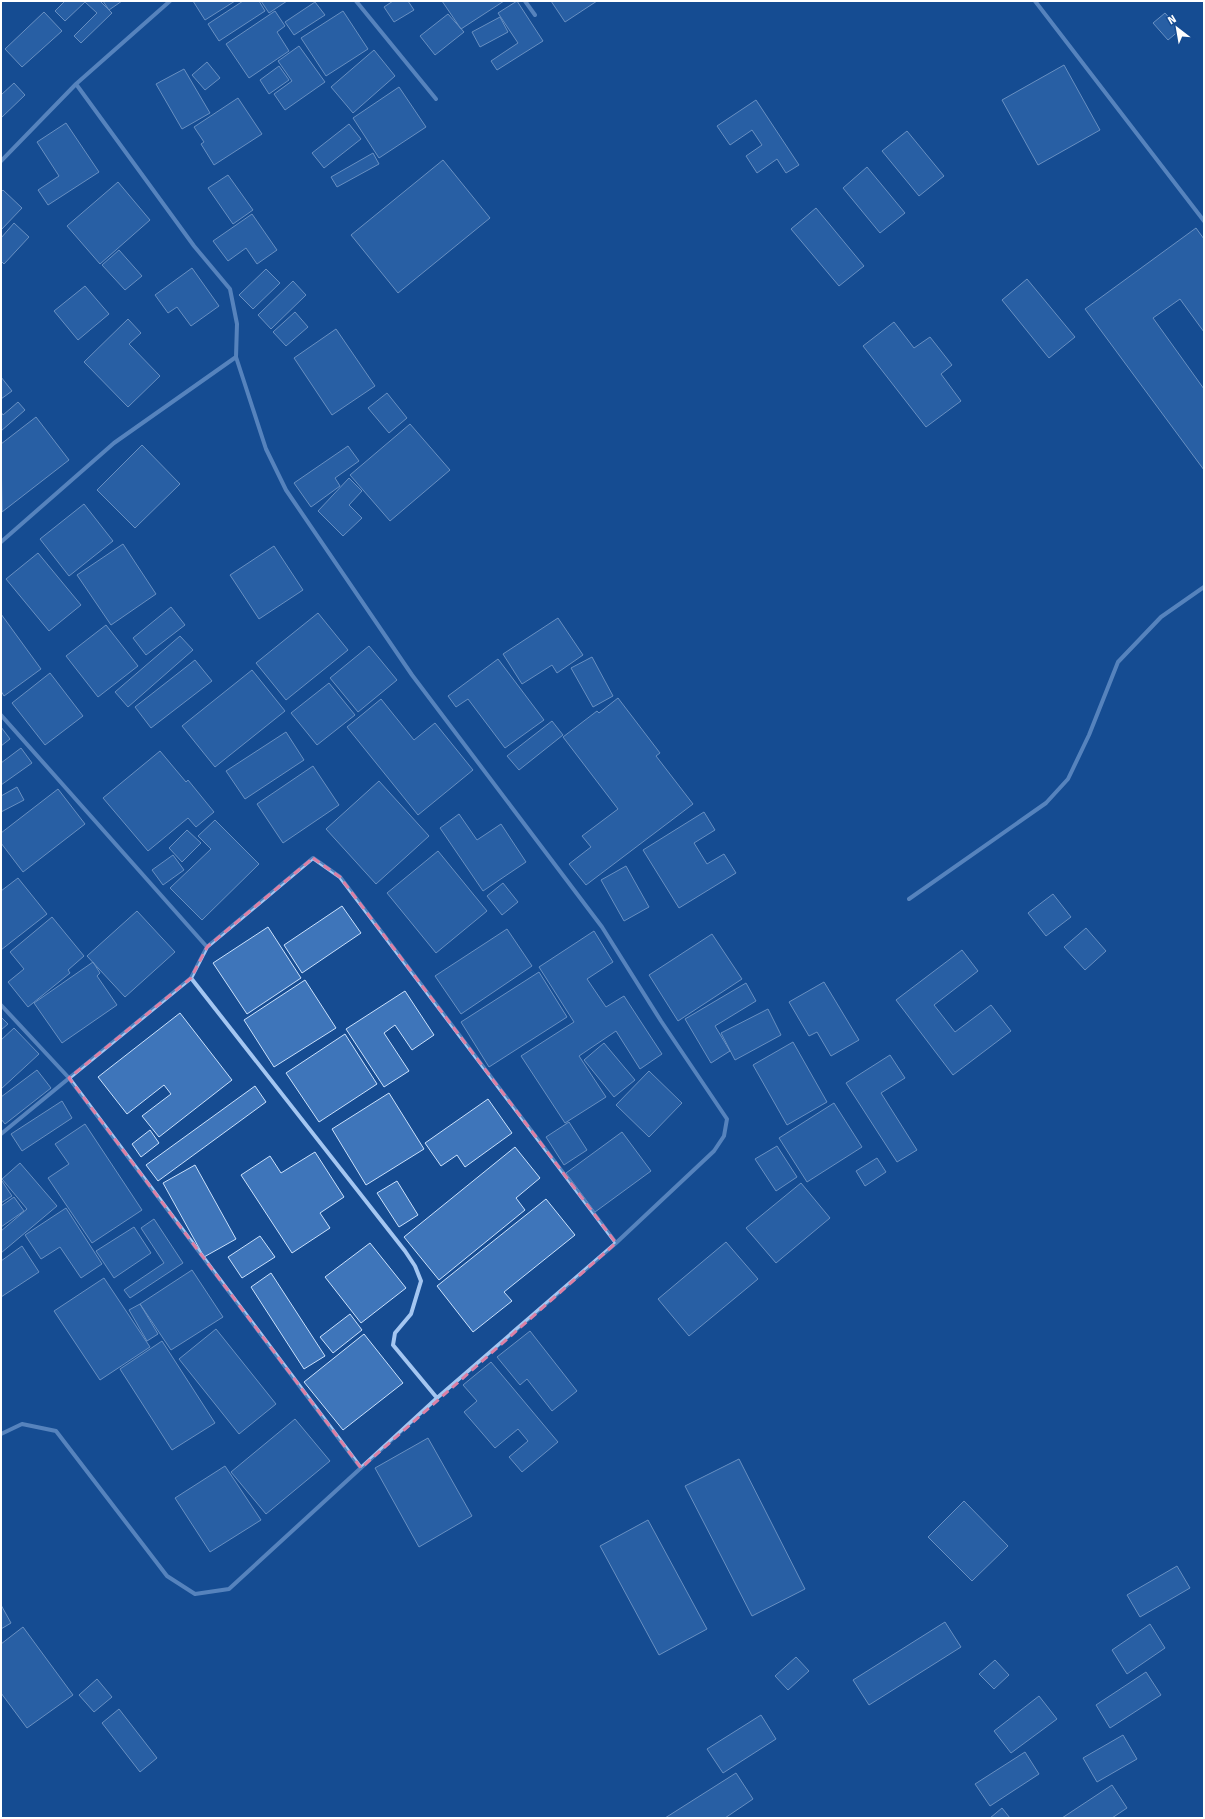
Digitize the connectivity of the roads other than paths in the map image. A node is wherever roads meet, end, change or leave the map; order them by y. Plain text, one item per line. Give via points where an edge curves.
1 (170, 1) edge
2 (356, 1) edge
3 (525, 1) edge
4 (1035, 1) edge
5 (535, 15) dead end
6 (76, 84) junction
7 (436, 99) dead end
8 (1, 161) edge
9 (1204, 221) edge
10 (236, 357) junction
11 (1, 542) edge
12 (1204, 587) edge
13 (1, 715) edge
14 (909, 899) dead end
15 (207, 947) junction
16 (191, 978) junction
17 (1, 1005) edge
18 (69, 1078) junction
19 (1, 1134) edge
20 (616, 1243) junction
21 (437, 1398) junction
22 (1, 1434) edge
23 (361, 1468) junction

1 - 6 street
2 - 7 street
3 - 5 street
4 - 9 street
6 - 8 street
6 - 10 street via 194,246 230,289 237,324
10 - 11 street via 114,444
10 - 20 street via 266,449 286,490 412,675 602,927 727,1119 724,1136 714,1151
12 - 14 street via 1161,617 1118,662 1089,735 1068,779 1046,803
13 - 15 street
15 - 16 street
15 - 20 street via 313,858 340,877
16 - 18 street
16 - 21 street via 415,1266 421,1282 411,1314 395,1333 393,1345
17 - 18 street
18 - 19 street
18 - 23 street
20 - 21 street
21 - 23 street
22 - 23 street via 22,1424 56,1431 167,1576 195,1594 229,1589

